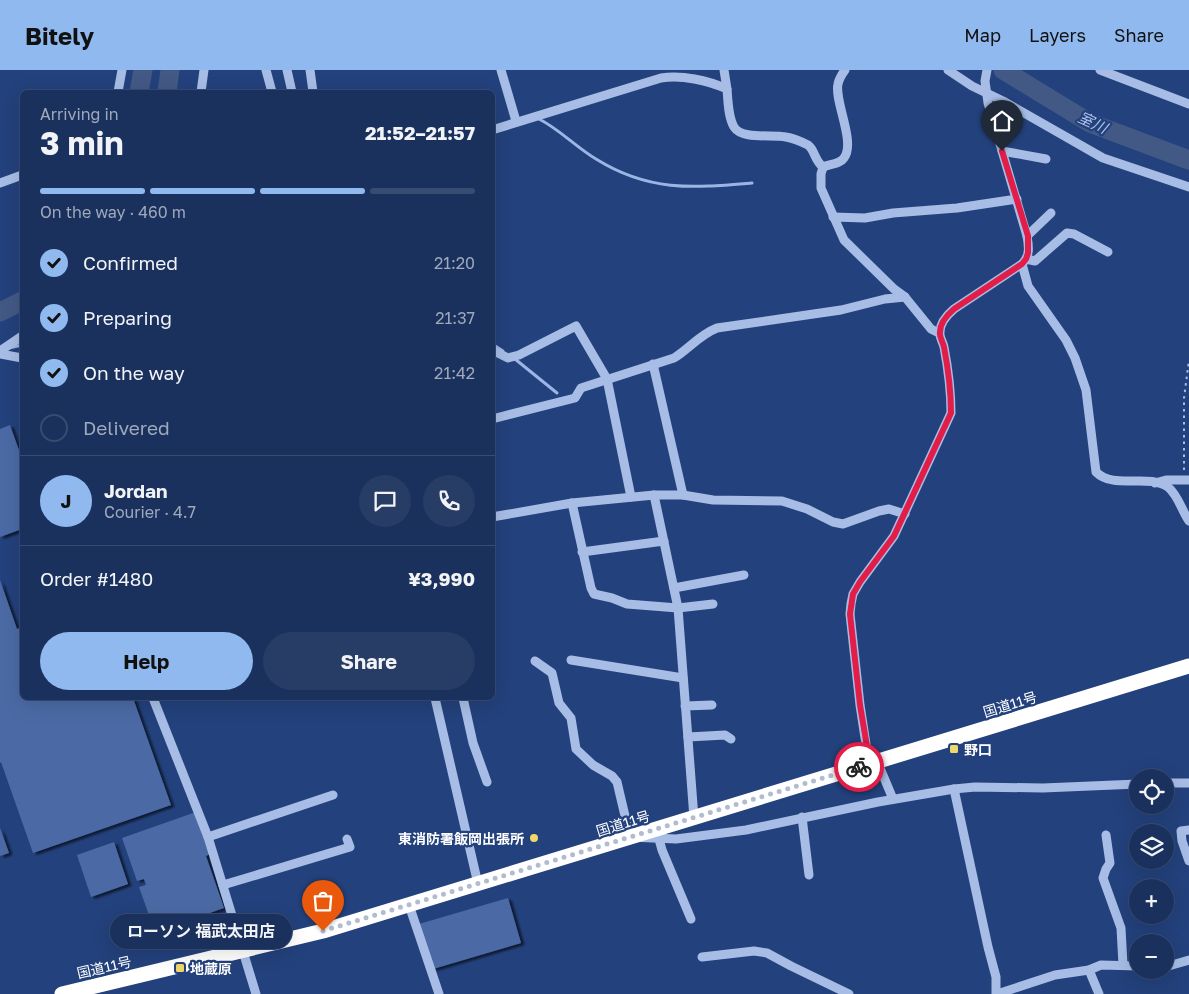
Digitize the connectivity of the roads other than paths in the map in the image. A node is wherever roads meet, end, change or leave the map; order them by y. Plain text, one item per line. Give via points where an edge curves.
1 (122, 70) edge
2 (204, 70) edge
3 (266, 70) edge
4 (287, 70) edge
5 (310, 70) edge
6 (500, 70) edge
7 (724, 70) edge
8 (845, 70) edge
9 (948, 70) edge
10 (987, 70) edge
11 (1100, 70) edge
12 (727, 89) junction
13 (118, 90) edge
14 (201, 90) edge
15 (271, 90) edge
16 (292, 90) edge
17 (313, 90) edge
18 (986, 92) junction
19 (1189, 104) edge
20 (516, 122) junction
21 (495, 129) edge
22 (1002, 151) junction
23 (1046, 159) dead end
24 (823, 167) junction
25 (20, 176) edge
26 (0, 183) edge
27 (1189, 188) edge
28 (1016, 199) junction
29 (1051, 213) dead end
30 (833, 217) junction
31 (1028, 236) junction
32 (1108, 252) dead end
33 (1024, 262) junction
34 (905, 297) junction
35 (939, 333) junction
36 (20, 338) edge
37 (495, 352) edge
38 (0, 353) edge
39 (20, 355) edge
40 (653, 364) junction
41 (607, 379) junction
42 (495, 418) edge
43 (1186, 480) edge
44 (1154, 483) junction
45 (654, 495) junction
46 (684, 495) junction
47 (631, 497) junction
48 (572, 503) junction
49 (905, 514) junction
50 (495, 516) edge
51 (1189, 521) edge
52 (664, 541) junction
53 (582, 552) junction
54 (744, 575) dead end
55 (674, 588) junction
56 (713, 604) dead end
57 (678, 608) junction
58 (571, 660) dead end
59 (535, 661) dead end
60 (1189, 666) edge
61 (684, 678) junction
62 (154, 700) edge
63 (434, 700) edge
64 (463, 700) edge
65 (712, 704) dead end
66 (686, 706) junction
67 (688, 737) junction
68 (732, 739) dead end
69 (873, 763) junction
70 (487, 782) dead end
71 (1189, 783) edge
72 (1129, 784) edge
73 (1174, 784) edge
74 (954, 789) junction
75 (334, 795) dead end
76 (893, 800) junction
77 (802, 817) junction
78 (694, 818) junction
79 (1189, 830) edge
80 (1106, 835) dead end
81 (208, 837) junction
82 (630, 838) junction
83 (347, 839) dead end
84 (660, 839) junction
85 (1189, 861) edge
86 (809, 876) dead end
87 (478, 884) junction
88 (223, 885) junction
89 (409, 905) junction
90 (691, 920) dead end
91 (242, 951) junction
92 (702, 958) dead end
93 (1189, 960) edge
94 (1174, 964) edge
95 (1123, 965) junction
96 (1129, 965) edge
97 (1089, 970) junction
98 (64, 994) edge
99 (256, 994) edge
100 (439, 994) edge
101 (849, 994) edge
102 (997, 994) edge
103 (1099, 994) edge

1 - 13 street
2 - 14 street
3 - 15 street
4 - 16 street
5 - 17 street
6 - 20 street
7 - 12 street
8 - 24 street via 838,85 847,153 839,162
9 - 18 street
10 - 18 street
11 - 19 street
12 - 20 street via 680,77 661,78
12 - 24 street via 732,122 738,131 748,135 794,139 809,146
18 - 22 street
18 - 27 street via 1103,158
20 - 21 street
22 - 23 street
22 - 28 street
24 - 30 street via 821,188
25 - 26 street
28 - 30 street via 866,218
28 - 31 street
29 - 31 street
30 - 34 street via 844,240
31 - 33 street via 1029,246
32 - 33 street via 1067,233 1035,261
33 - 35 street via 954,309 946,316
33 - 44 street via 1028,286 1066,340 1086,390 1096,472 1110,480
34 - 35 street via 931,329
34 - 40 street via 841,310 726,326 707,332 674,358
35 - 49 street via 944,345 951,413
36 - 38 street
37 - 41 street via 508,358 519,355 576,326
38 - 39 street
40 - 41 street
40 - 46 street
41 - 42 street via 581,388 575,398
41 - 47 street
43 - 44 street
44 - 51 street via 1167,486
45 - 46 street
45 - 47 street
45 - 52 street
46 - 49 street via 713,500 782,501 843,524 889,509
47 - 48 street
48 - 50 street
48 - 53 street
49 - 69 street via 894,536 860,582 851,604 860,705
52 - 53 street
52 - 55 street
53 - 57 street via 594,594 627,604
54 - 55 street
55 - 57 street
56 - 57 street
57 - 61 street
58 - 61 street
59 - 82 street via 552,673 559,703 571,718 576,749 617,782
60 - 69 highway, 国道11号
61 - 66 street
62 - 81 street
63 - 87 street
64 - 70 street via 473,743
65 - 66 street
66 - 67 street
67 - 68 street via 725,735
67 - 78 street
69 - 76 street
69 - 78 highway, 国道11号
71 - 73 street
72 - 74 street
74 - 76 street
74 - 102 street via 996,977
75 - 81 street
76 - 77 street
77 - 84 street via 746,830
77 - 86 street
78 - 82 highway, 国道11号
79 - 85 street via 1181,831
80 - 95 street via 1110,862 1103,878 1121,928
81 - 88 street
82 - 84 street
82 - 87 highway, 国道11号
83 - 88 street via 350,847
84 - 90 street
87 - 89 highway, 国道11号
88 - 91 street
89 - 91 highway, 国道11号
89 - 100 street
91 - 98 highway, 国道11号
91 - 99 street
92 - 101 street via 754,951 767,953
93 - 94 street
95 - 96 street
95 - 97 street via 1101,965
97 - 102 street via 1055,974
97 - 103 street

